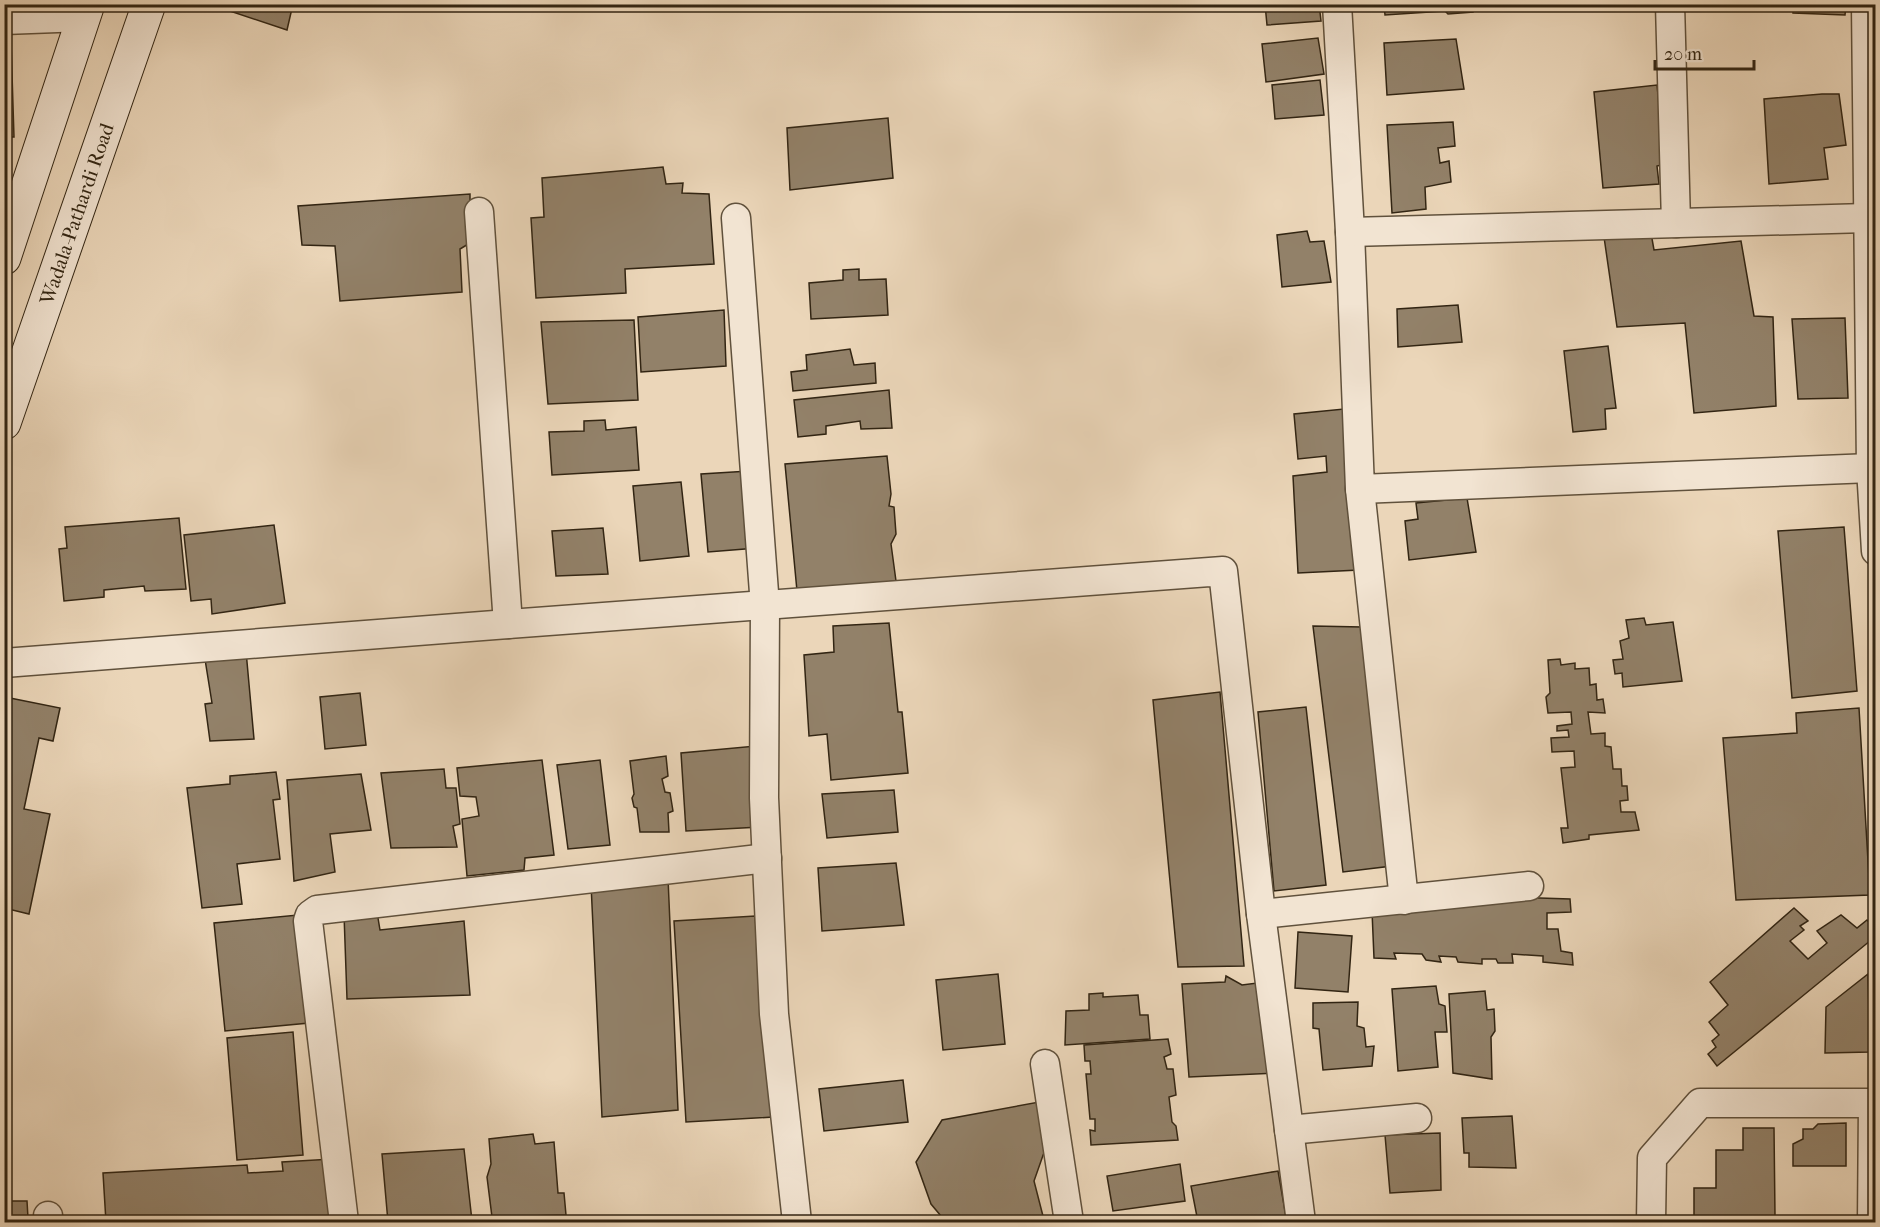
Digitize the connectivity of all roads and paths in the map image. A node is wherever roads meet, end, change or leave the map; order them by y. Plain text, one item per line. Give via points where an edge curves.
1 (149, 4) edge
2 (1337, 4) edge
3 (1670, 4) edge
4 (1866, 4) edge
5 (86, 11) edge
6 (4, 20) edge
7 (479, 212) dead end
8 (736, 218) dead end
9 (1867, 218) junction
10 (1676, 223) junction
11 (1350, 232) junction
12 (4, 258) edge
13 (4, 423) edge
14 (1871, 468) junction
15 (1360, 489) junction
16 (1875, 551) edge
17 (765, 606) junction
18 (508, 624) junction
19 (4, 663) edge
20 (767, 858) junction
21 (1529, 886) dead end
22 (1404, 900) junction
23 (1261, 914) junction
24 (1045, 1064) dead end
25 (1874, 1103) edge
26 (1417, 1118) dead end
27 (1289, 1130) junction
28 (344, 1222) edge
29 (796, 1222) edge
30 (1069, 1222) edge
31 (1301, 1222) edge
32 (1651, 1222) edge
33 (1872, 1222) edge

1 - 13 main road, Wadala-Pathardi Road
2 - 11 street
3 - 10 street
4 - 9 street
5 - 6 street
5 - 12 main road
7 - 18 street
8 - 17 street
9 - 10 street
9 - 14 street
10 - 11 street
11 - 15 street
14 - 15 street
14 - 16 street
15 - 22 street
17 - 18 street
17 - 20 street
17 - 23 street via 1223,571
18 - 19 street
20 - 28 street via 317,910 310,915
20 - 29 street via 774,1014
21 - 22 street
22 - 23 street
23 - 27 street
24 - 30 street
25 - 32 street via 1700,1103 1652,1158
25 - 33 street
26 - 27 street
27 - 31 street

